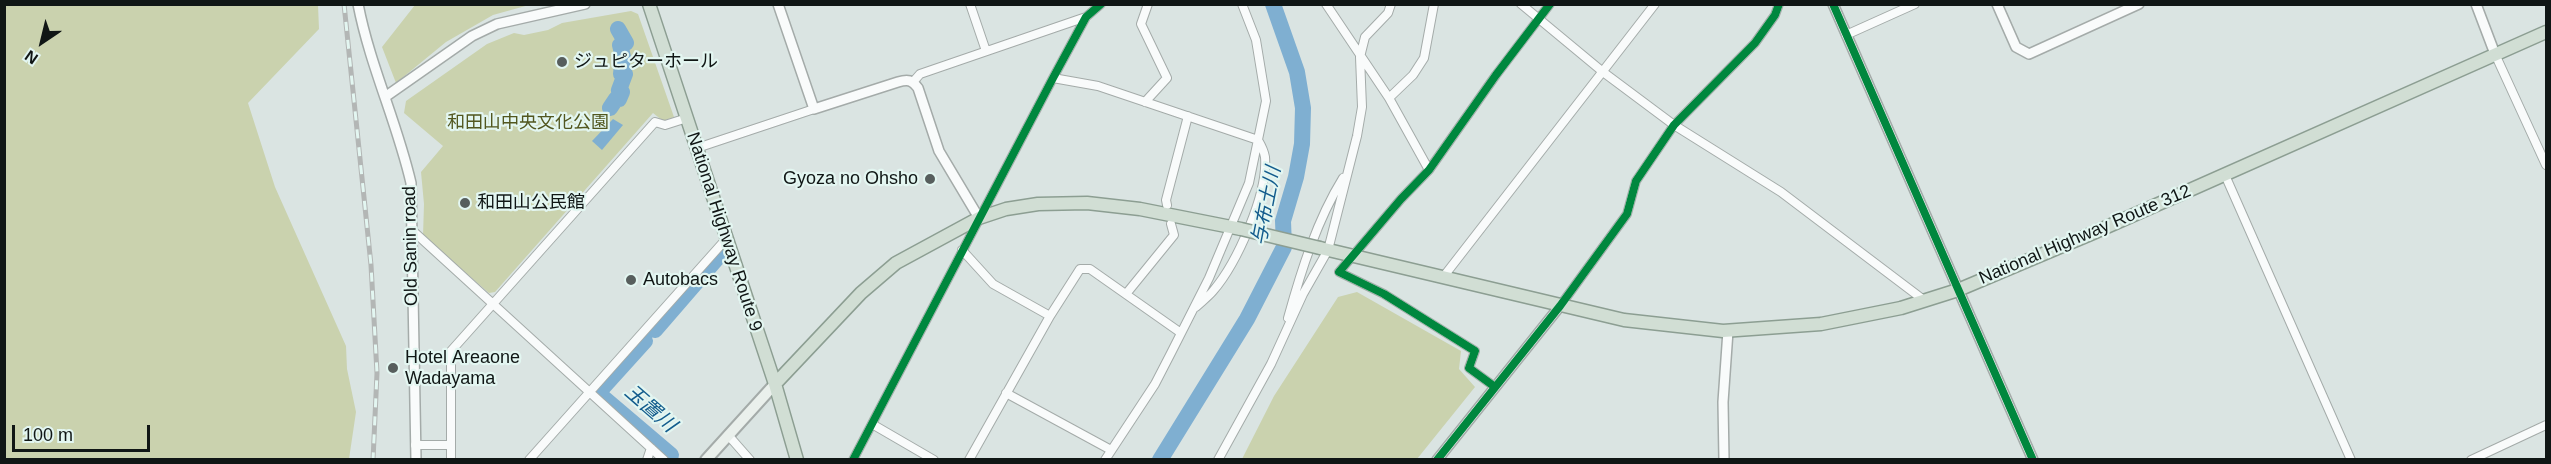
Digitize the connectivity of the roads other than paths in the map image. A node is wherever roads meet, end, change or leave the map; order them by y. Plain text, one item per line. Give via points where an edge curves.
1 (358, 4) edge
2 (585, 4) edge
3 (650, 4) edge
4 (778, 4) edge
5 (970, 4) edge
6 (1148, 4) edge
7 (1242, 4) edge
8 (1326, 4) edge
9 (1391, 4) edge
10 (1434, 4) edge
11 (1521, 4) edge
12 (1550, 4) edge
13 (1655, 4) edge
14 (1779, 4) edge
15 (1833, 4) edge
16 (1915, 4) edge
17 (1997, 4) edge
18 (2139, 4) edge
19 (2476, 4) edge
20 (1097, 6) edge
21 (1086, 17) junction
22 (1538, 18) junction
23 (2547, 32) edge
24 (1846, 35) junction
25 (986, 51) junction
26 (2495, 54) junction
27 (1360, 57) junction
28 (1603, 72) junction
29 (1053, 78) junction
30 (913, 82) junction
31 (385, 97) junction
32 (1389, 98) junction
33 (1145, 102) junction
34 (813, 109) junction
35 (1188, 116) junction
36 (687, 118) junction
37 (1674, 125) junction
38 (1258, 140) junction
39 (697, 148) junction
40 (2547, 165) edge
41 (1429, 170) junction
42 (1347, 172) junction
43 (2224, 175) junction
44 (1167, 206) dead end
45 (979, 218) junction
46 (1171, 224) dead end
47 (1235, 228) junction
48 (413, 231) junction
49 (727, 238) junction
50 (1324, 249) junction
51 (962, 250) junction
52 (1354, 255) junction
53 (1444, 276) junction
54 (1958, 290) junction
55 (1126, 294) junction
56 (1926, 302) junction
57 (492, 305) junction
58 (1560, 306) junction
59 (1192, 311) junction
60 (1050, 316) junction
61 (1728, 331) junction
62 (1181, 333) junction
63 (1283, 336) junction
64 (775, 384) junction
65 (1495, 387) junction
66 (589, 392) junction
67 (1006, 393) junction
68 (872, 424) junction
69 (2547, 425) edge
70 (728, 435) junction
71 (415, 445) junction
72 (451, 445) junction
73 (651, 448) junction
74 (1111, 450) junction
75 (416, 459) edge
76 (452, 459) edge
77 (529, 459) edge
78 (647, 459) edge
79 (664, 459) edge
80 (706, 459) edge
81 (750, 459) edge
82 (797, 459) edge
83 (854, 459) edge
84 (934, 459) edge
85 (969, 459) edge
86 (1105, 459) edge
87 (1218, 459) edge
88 (1437, 459) edge
89 (1724, 459) edge
90 (2033, 459) edge
91 (2351, 459) edge
92 (2471, 459) edge

1 - 31 street, Old Sanin road via 367,47
2 - 31 street via 488,28
3 - 36 highway, National Highway Route 9
4 - 34 street
5 - 25 street
6 - 33 street via 1141,24 1167,78
7 - 38 street via 1256,40 1266,101
8 - 27 street
9 - 27 street via 1388,13 1365,37
10 - 32 street via 1424,58
11 - 22 street
12 - 22 street
13 - 28 street
14 - 37 street via 1755,43
15 - 24 street
16 - 24 street
17 - 18 street via 2016,47 2029,54
19 - 26 street
20 - 21 street
21 - 25 street
21 - 29 street
22 - 28 street
22 - 41 street
23 - 26 highway, National Highway Route 312
24 - 54 street
25 - 30 street via 920,74
26 - 40 street
26 - 43 highway, National Highway Route 312
27 - 32 street
27 - 42 street via 1362,107
28 - 37 street
28 - 53 street
29 - 33 street via 1098,86
29 - 45 street
30 - 34 street via 898,81
30 - 45 street via 939,151
31 - 48 street, Old Sanin road via 411,183
32 - 41 street
33 - 35 street
34 - 39 street
35 - 38 street
35 - 44 street
36 - 39 highway, National Highway Route 9
36 - 57 street via 665,125 655,122
37 - 56 street via 1781,192
37 - 58 street via 1636,181 1627,214
38 - 47 street
38 - 59 street via 1265,156 1251,221 1213,292
39 - 49 highway, National Highway Route 9
41 - 52 street
42 - 50 street
42 - 63 street via 1332,196 1299,279
43 - 54 highway, National Highway Route 312
43 - 91 street
45 - 47 highway, National Highway Route 312 via 1038,204 1087,203
45 - 51 street
45 - 64 highway, National Highway Route 312 via 896,263 861,293
46 - 55 street via 1174,235
47 - 50 highway, National Highway Route 312, bridge
47 - 59 street
48 - 57 street
48 - 71 street, Old Sanin road
49 - 64 highway, National Highway Route 9
49 - 66 street
50 - 52 highway, National Highway Route 312
50 - 63 street
51 - 60 street via 993,284
51 - 68 street
52 - 53 highway, National Highway Route 312
52 - 65 street via 1339,272 1384,294 1475,351 1469,368
53 - 58 highway, National Highway Route 312
54 - 56 highway, National Highway Route 312
54 - 90 street
55 - 60 street via 1090,269 1080,269
55 - 62 street
56 - 61 highway, National Highway Route 312 via 1821,324
57 - 66 street
57 - 72 street via 451,351
58 - 61 highway, National Highway Route 312 via 1624,320
58 - 65 street
59 - 62 street
60 - 67 street
61 - 89 street
62 - 74 street via 1155,384
63 - 87 street
64 - 70 main road
64 - 82 highway, National Highway Route 9
65 - 88 street
66 - 73 street
66 - 77 street
67 - 74 street
67 - 85 street
68 - 83 street
68 - 84 street
69 - 92 street
70 - 80 main road
70 - 81 street
71 - 72 street
71 - 75 street, Old Sanin road
72 - 76 street
73 - 78 street
73 - 79 street
74 - 86 street

